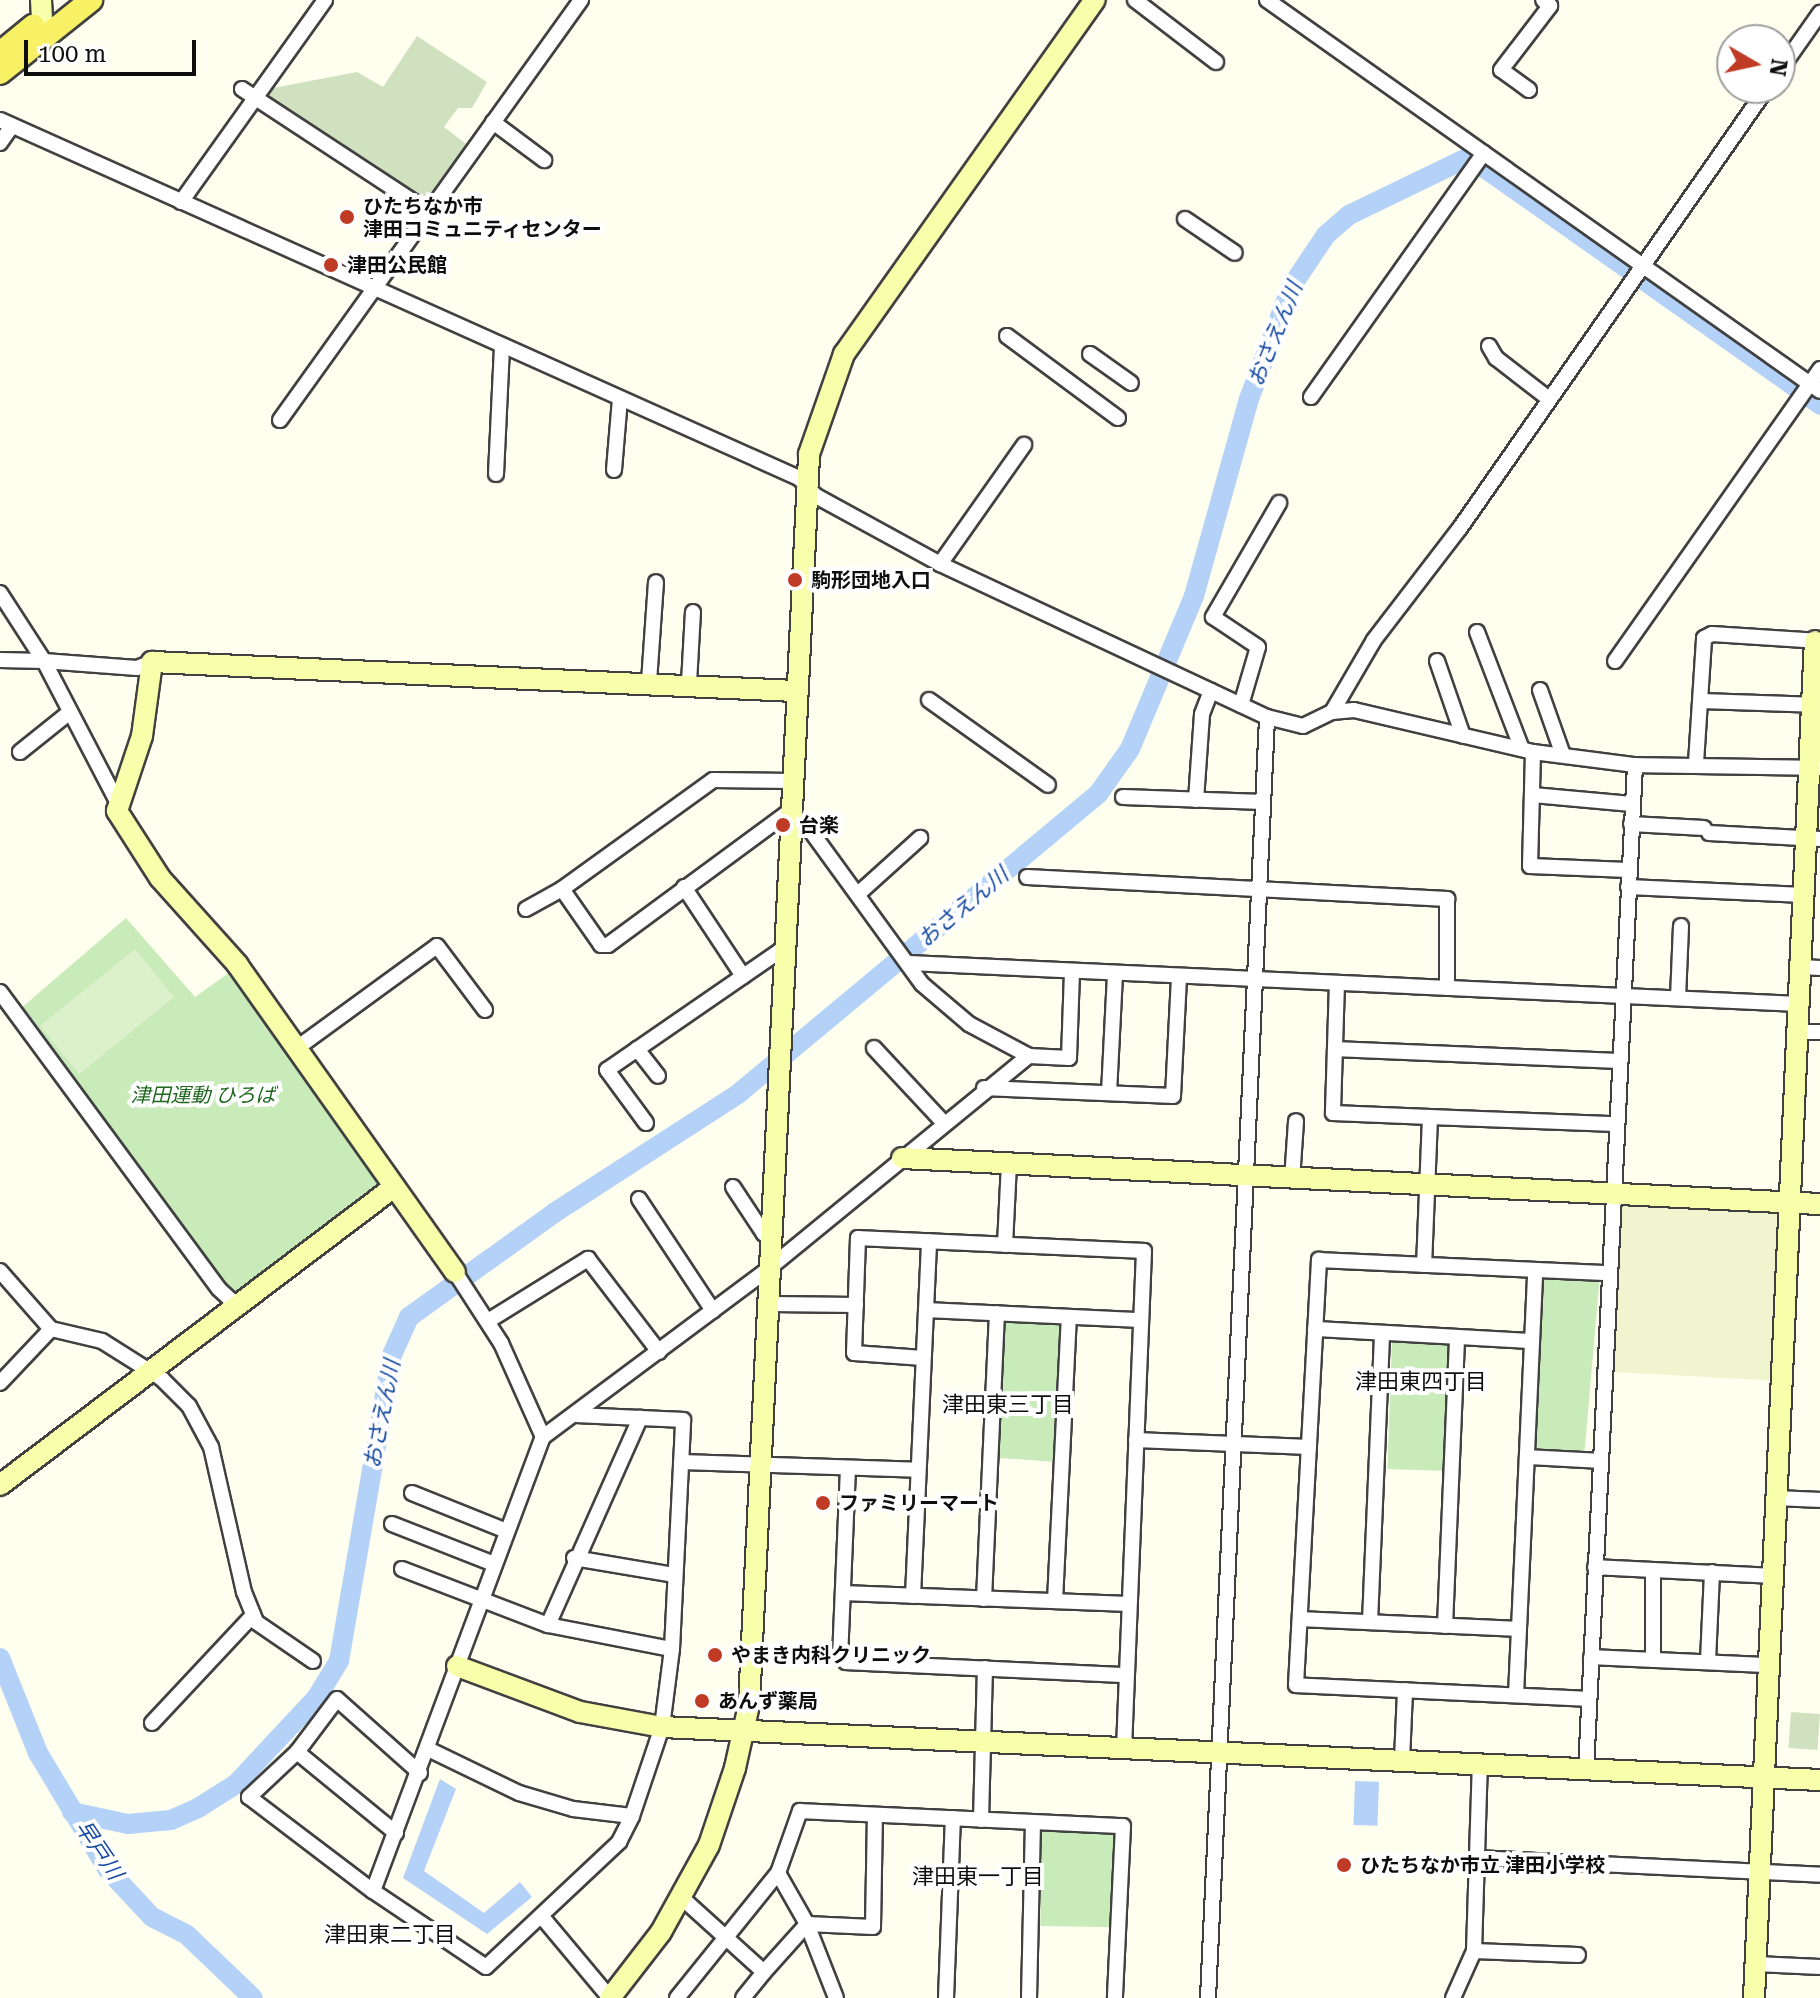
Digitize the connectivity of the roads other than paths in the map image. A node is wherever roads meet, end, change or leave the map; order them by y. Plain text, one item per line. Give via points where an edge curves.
1 (67, 0) edge
2 (91, 0) edge
3 (325, 0) edge
4 (581, 0) edge
5 (1095, 0) edge
6 (1135, 0) edge
7 (1267, 0) edge
8 (1543, 0) edge
9 (41, 10) edge
10 (1820, 13) edge
11 (1796, 47) edge
12 (0, 53) edge
13 (1216, 62) dead end
14 (0, 73) edge
15 (242, 89) dead end
16 (1529, 90) dead end
17 (256, 99) junction
18 (1756, 104) edge
19 (493, 122) junction
20 (6, 123) edge
21 (0, 143) edge
22 (1484, 153) junction
23 (544, 160) dead end
24 (181, 202) junction
25 (428, 211) junction
26 (1185, 219) dead end
27 (1235, 253) dead end
28 (1641, 266) junction
29 (376, 289) junction
30 (1007, 336) dead end
31 (1489, 346) dead end
32 (502, 348) junction
33 (1090, 354) dead end
34 (1820, 369) edge
35 (1131, 383) dead end
36 (1815, 387) edge
37 (1311, 397) dead end
38 (620, 399) junction
39 (1549, 399) junction
40 (1118, 418) dead end
41 (280, 420) dead end
42 (1024, 445) dead end
43 (614, 470) dead end
44 (496, 474) dead end
45 (805, 483) junction
46 (1279, 503) dead end
47 (940, 564) junction
48 (656, 582) dead end
49 (0, 593) edge
50 (693, 612) dead end
51 (1477, 632) dead end
52 (1818, 641) edge
53 (0, 660) edge
54 (44, 661) junction
55 (1437, 661) dead end
56 (1615, 661) dead end
57 (152, 662) junction
58 (649, 682) junction
59 (689, 683) junction
60 (1540, 690) dead end
61 (796, 691) junction
62 (1211, 691) junction
63 (929, 700) dead end
64 (1701, 701) junction
65 (1816, 704) edge
66 (1241, 705) junction
67 (70, 712) junction
68 (1332, 712) junction
69 (1267, 717) junction
70 (1463, 736) junction
71 (1528, 750) junction
72 (20, 752) dead end
73 (1563, 755) junction
74 (1696, 763) junction
75 (1635, 765) junction
76 (1815, 767) edge
77 (792, 781) junction
78 (1048, 785) dead end
79 (1533, 795) junction
80 (1123, 797) dead end
81 (1196, 800) junction
82 (117, 801) junction
83 (1263, 802) junction
84 (1632, 804) junction
85 (791, 815) junction
86 (1631, 824) junction
87 (920, 838) dead end
88 (1813, 839) edge
89 (1628, 870) junction
90 (1027, 877) dead end
91 (684, 887) junction
92 (1628, 887) junction
93 (562, 889) junction
94 (1258, 889) junction
95 (858, 894) junction
96 (1809, 898) edge
97 (526, 909) dead end
98 (1681, 926) dead end
99 (787, 946) junction
100 (909, 963) junction
101 (1810, 967) edge
102 (1072, 971) junction
103 (1115, 973) junction
104 (743, 976) junction
105 (1179, 976) junction
106 (1254, 979) junction
107 (1337, 983) junction
108 (1447, 988) junction
109 (0, 992) edge
110 (1621, 996) junction
111 (1678, 998) junction
112 (1799, 1004) junction
113 (485, 1010) dead end
114 (1798, 1032) junction
115 (1820, 1032) edge
116 (297, 1048) junction
117 (874, 1048) dead end
118 (637, 1049) junction
119 (1335, 1049) junction
120 (1029, 1056) junction
121 (1618, 1061) junction
122 (658, 1076) dead end
123 (984, 1088) junction
124 (1109, 1093) junction
125 (1430, 1117) junction
126 (1296, 1121) dead end
127 (646, 1123) dead end
128 (944, 1123) junction
129 (1615, 1124) junction
130 (902, 1158) junction
131 (1009, 1163) junction
132 (1244, 1178) junction
133 (1292, 1180) junction
134 (1427, 1185) junction
135 (733, 1187) dead end
136 (393, 1188) junction
137 (1612, 1193) junction
138 (639, 1199) dead end
139 (1790, 1202) junction
140 (1820, 1204) edge
141 (772, 1235) junction
142 (929, 1241) junction
143 (1005, 1245) junction
144 (1424, 1265) junction
145 (772, 1266) junction
146 (1535, 1270) junction
147 (1608, 1273) junction
148 (461, 1281) joint
149 (3, 1282) edge
150 (771, 1304) junction
151 (236, 1305) junction
152 (856, 1305) junction
153 (926, 1310) junction
154 (713, 1311) junction
155 (997, 1313) junction
156 (1069, 1317) junction
157 (1141, 1320) junction
158 (488, 1321) junction
159 (51, 1329) junction
160 (1315, 1329) junction
161 (1382, 1333) junction
162 (1457, 1337) junction
163 (1532, 1341) junction
164 (659, 1352) junction
165 (923, 1358) junction
166 (148, 1369) junction
167 (0, 1383) edge
168 (577, 1415) junction
169 (640, 1418) junction
170 (543, 1437) junction
171 (1136, 1440) junction
172 (1231, 1444) junction
173 (1309, 1447) junction
174 (1527, 1457) junction
175 (1600, 1461) junction
176 (681, 1462) junction
177 (762, 1465) junction
178 (848, 1468) junction
179 (918, 1470) junction
180 (0, 1485) edge
181 (412, 1493) dead end
182 (1777, 1498) junction
183 (1820, 1500) edge
184 (392, 1524) dead end
185 (507, 1531) junction
186 (574, 1558) junction
187 (494, 1564) junction
188 (1595, 1567) junction
189 (402, 1569) dead end
190 (1653, 1570) junction
191 (1712, 1572) junction
192 (674, 1575) junction
193 (1773, 1576) junction
194 (843, 1593) junction
195 (913, 1596) junction
196 (984, 1599) junction
197 (480, 1600) junction
198 (1055, 1601) junction
199 (1129, 1604) junction
200 (253, 1615) junction
201 (1300, 1619) junction
202 (1370, 1622) junction
203 (548, 1625) junction
204 (1445, 1626) junction
205 (1519, 1629) junction
206 (672, 1649) junction
207 (1591, 1657) junction
208 (1653, 1660) junction
209 (313, 1661) dead end
210 (1708, 1661) junction
211 (1769, 1665) junction
212 (457, 1666) junction
213 (985, 1668) junction
214 (1126, 1675) junction
215 (1405, 1690) junction
216 (1516, 1695) junction
217 (1589, 1699) junction
218 (152, 1723) dead end
219 (662, 1727) junction
220 (744, 1732) junction
221 (983, 1740) junction
222 (1124, 1747) junction
223 (428, 1749) junction
224 (1218, 1751) junction
225 (297, 1752) junction
226 (1402, 1760) junction
227 (1480, 1764) junction
228 (1586, 1770) junction
229 (420, 1773) junction
230 (1764, 1777) junction
231 (1820, 1780) edge
232 (875, 1815) junction
233 (632, 1816) junction
234 (953, 1818) junction
235 (981, 1820) junction
236 (1033, 1824) junction
237 (396, 1833) junction
238 (1477, 1858) junction
239 (778, 1873) junction
240 (1760, 1873) junction
241 (1820, 1875) edge
242 (373, 1891) junction
243 (682, 1898) junction
244 (543, 1918) junction
245 (807, 1924) junction
246 (727, 1937) junction
247 (1474, 1951) junction
248 (1578, 1955) dead end
249 (1756, 1964) junction
250 (1820, 1967) edge
251 (764, 1972) junction
252 (610, 1998) edge
253 (677, 1998) edge
254 (743, 1998) edge
255 (836, 1998) edge
256 (946, 1998) edge
257 (1029, 1998) edge
258 (1115, 1998) edge
259 (1208, 1998) edge
260 (1453, 1998) edge
261 (1754, 1998) edge

1 - 9 main road
2 - 14 main road
3 - 17 street
4 - 19 street
5 - 45 street via 844,354 817,424
6 - 13 street
7 - 22 street
8 - 16 street via 1550,6 1501,70
9 - 12 main road
10 - 11 street
15 - 17 street
17 - 24 street
17 - 25 street
18 - 28 street
19 - 23 street
19 - 25 street
20 - 21 street
20 - 24 street
22 - 28 street
22 - 37 street
24 - 29 street
25 - 29 street
26 - 27 street
28 - 36 street via 1697,300
28 - 39 street
29 - 32 street
29 - 41 street
30 - 40 street
31 - 39 street via 1496,358
32 - 38 street
32 - 44 street
33 - 35 street
34 - 36 street
36 - 56 street
38 - 43 street
38 - 45 street
39 - 68 street via 1374,640
42 - 47 street
45 - 47 street via 816,496
45 - 61 street
46 - 66 street via 1213,617 1258,647
47 - 62 street
48 - 58 street
49 - 54 street
50 - 59 street
51 - 71 street
52 - 64 street via 1712,634 1704,638
52 - 65 street
53 - 54 street
54 - 57 street via 137,668
54 - 67 street
55 - 70 street
57 - 58 street
57 - 82 street via 142,736
58 - 59 street
59 - 61 street
60 - 73 street
61 - 77 street
62 - 66 street
62 - 81 street via 1202,714
63 - 78 street
64 - 65 street
64 - 74 street
65 - 76 street
66 - 69 street
67 - 72 street
67 - 82 street
68 - 69 street via 1303,726
68 - 70 street via 1354,710
69 - 83 street
70 - 71 street
71 - 73 street
71 - 79 street
73 - 75 street
74 - 75 street
74 - 76 street
75 - 84 street
76 - 88 street
77 - 85 street
77 - 93 street via 713,780
79 - 84 street
79 - 89 street via 1530,866
80 - 81 street
81 - 83 street
82 - 116 street via 117,811 147,861 238,965
83 - 94 street
84 - 86 street
85 - 91 street
85 - 95 street via 805,823
85 - 99 street
86 - 88 street
86 - 89 street
87 - 95 street
88 - 96 street
89 - 92 street
90 - 94 street
91 - 93 street via 601,945
91 - 104 street
92 - 96 street
92 - 110 street
93 - 97 street
94 - 106 street
94 - 108 street via 1447,899
95 - 100 street
96 - 101 street
98 - 111 street
99 - 104 street
99 - 141 street
100 - 102 street
100 - 120 street via 949,1011
101 - 112 street
102 - 103 street
102 - 120 street via 1069,1058
103 - 105 street
103 - 124 street
104 - 118 street
105 - 106 street
105 - 124 street via 1173,1096
106 - 107 street
106 - 132 street
107 - 108 street
107 - 119 street
108 - 110 street
109 - 151 street
110 - 111 street
110 - 121 street
111 - 112 street
112 - 114 street
113 - 116 street via 437,946
114 - 115 street
114 - 139 street
116 - 136 street
117 - 128 street
118 - 122 street
118 - 127 street via 607,1070
119 - 121 street
119 - 125 street via 1333,1113
120 - 123 street
121 - 129 street
123 - 124 street
123 - 128 street
125 - 129 street
125 - 134 street
126 - 133 street
128 - 130 street
129 - 137 street
130 - 131 street
130 - 145 street
131 - 132 street
131 - 143 street
132 - 133 street
132 - 172 street
133 - 134 street
134 - 137 street
134 - 144 street
135 - 141 street via 764,1234
136 - 148 street
136 - 151 street
137 - 139 street
137 - 147 street
138 - 154 street
139 - 140 street
139 - 182 street
141 - 145 street
142 - 143 street
142 - 152 street via 858,1238
142 - 153 street
143 - 157 street via 1144,1251
144 - 146 street
144 - 160 street via 1319,1260
145 - 150 street
145 - 154 street
146 - 147 street
146 - 163 street
147 - 175 street
148 - 158 street
149 - 159 street
150 - 152 street
150 - 177 street
151 - 166 street
152 - 165 street via 854,1353
153 - 155 street
153 - 165 street
154 - 164 street
155 - 156 street
155 - 196 street
156 - 157 street
156 - 198 street
157 - 171 street
158 - 164 street via 588,1259
158 - 170 street
159 - 166 street via 102,1341
159 - 167 street
160 - 161 street
160 - 173 street
161 - 162 street
161 - 202 street
162 - 163 street
162 - 204 street
163 - 174 street
164 - 168 street
165 - 179 street
166 - 180 street
166 - 200 street via 189,1406 211,1447
168 - 169 street
168 - 170 street
169 - 176 street via 683,1420
169 - 186 street
170 - 185 street
171 - 172 street
171 - 199 street
172 - 173 street
172 - 224 street
173 - 201 street
174 - 175 street
174 - 205 street
175 - 188 street
176 - 177 street
176 - 192 street
177 - 178 street
177 - 220 street
178 - 179 street
178 - 194 street
179 - 195 street
181 - 185 street
182 - 183 street
182 - 193 street
184 - 187 street
185 - 187 street
186 - 192 street
186 - 203 street
187 - 197 street
188 - 190 street
188 - 207 street
189 - 197 street
190 - 191 street
190 - 208 street
191 - 193 street
191 - 210 street
192 - 206 street
193 - 211 street
194 - 195 street
194 - 213 street via 840,1655 846,1662
195 - 196 street
196 - 198 street
197 - 203 street
197 - 212 street
198 - 199 street
199 - 214 street
200 - 209 street
200 - 218 street
201 - 202 street
201 - 215 street via 1296,1685
202 - 204 street
203 - 206 street
204 - 205 street
205 - 216 street
206 - 219 street
207 - 208 street
207 - 217 street
208 - 210 street
210 - 211 street
211 - 230 street
212 - 219 street via 580,1712
212 - 223 street
213 - 214 street
213 - 221 street
214 - 222 street
215 - 216 street
215 - 226 street
216 - 217 street
217 - 228 street
219 - 220 street
219 - 233 street
220 - 221 street
220 - 243 street via 725,1804
221 - 222 street
221 - 235 street
222 - 224 street
223 - 229 street
223 - 233 street via 519,1793 573,1809
224 - 226 street
224 - 259 street
225 - 229 street via 337,1699
225 - 237 street
225 - 242 street via 249,1797
226 - 227 street
227 - 228 street
227 - 238 street
228 - 230 street
229 - 237 street
230 - 231 street
230 - 240 street
232 - 234 street
232 - 239 street via 800,1811
232 - 245 street via 873,1927
233 - 244 street via 619,1842
234 - 235 street
234 - 256 street
235 - 236 street
236 - 257 street
236 - 258 street via 1123,1826
237 - 242 street
238 - 240 street
238 - 247 street
239 - 245 street
239 - 246 street
240 - 241 street
240 - 249 street
242 - 244 street via 486,1967
243 - 246 street
243 - 252 street
244 - 252 street
245 - 251 street
245 - 255 street
246 - 251 street
246 - 253 street
247 - 248 street
247 - 260 street
249 - 250 street
249 - 261 street
251 - 254 street

